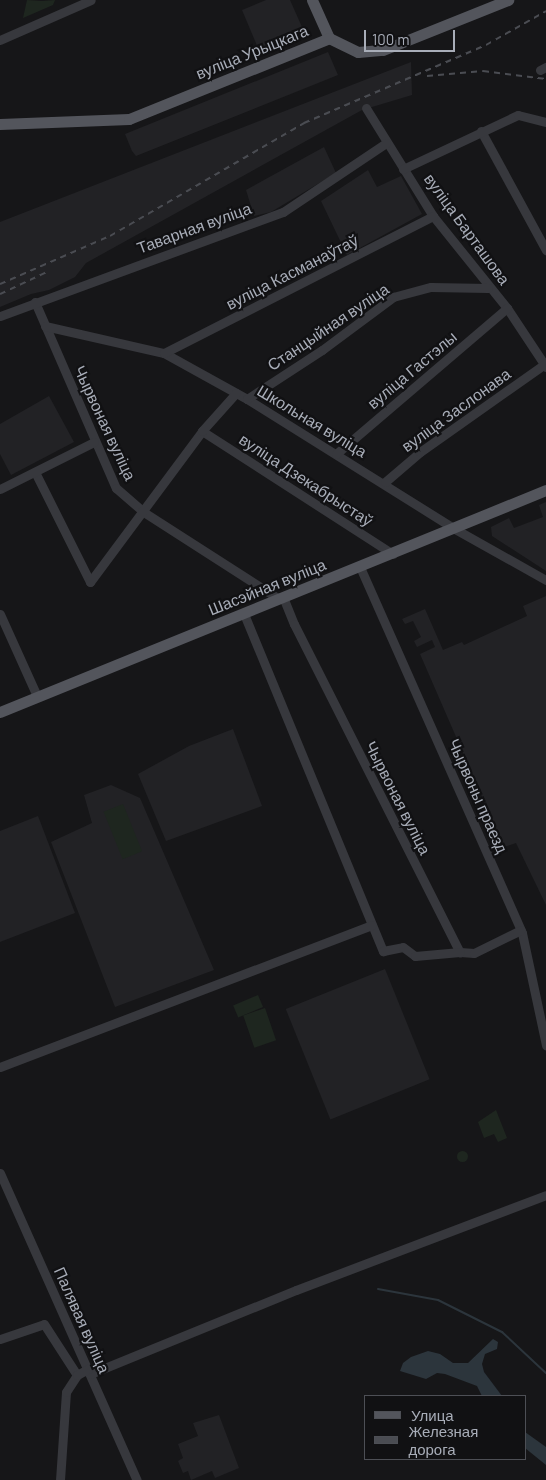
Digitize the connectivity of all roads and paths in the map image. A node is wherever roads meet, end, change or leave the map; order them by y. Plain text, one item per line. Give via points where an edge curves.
1 (91, 0) edge
2 (312, 0) edge
3 (508, 0) edge
4 (330, 38) junction
5 (0, 40) edge
6 (366, 108) dead end
7 (546, 122) edge
8 (0, 124) edge
9 (481, 131) junction
10 (386, 143) junction
11 (403, 169) junction
12 (433, 216) junction
13 (546, 250) edge
14 (488, 288) junction
15 (35, 302) junction
16 (507, 308) junction
17 (0, 316) edge
18 (45, 326) junction
19 (164, 354) junction
20 (546, 365) edge
21 (236, 392) junction
22 (247, 398) junction
23 (202, 431) junction
24 (94, 442) junction
25 (336, 454) junction
26 (35, 472) junction
27 (385, 482) junction
28 (0, 489) edge
29 (546, 490) edge
30 (142, 511) junction
31 (456, 529) junction
32 (393, 554) junction
33 (360, 567) junction
34 (546, 580) edge
35 (281, 598) junction
36 (0, 614) edge
37 (244, 614) junction
38 (37, 696) junction
39 (0, 712) edge
40 (372, 925) junction
41 (521, 930) junction
42 (460, 952) junction
43 (546, 1045) edge
44 (0, 1067) edge
45 (0, 1173) edge
46 (546, 1194) edge
47 (0, 1339) edge
48 (89, 1371) junction
49 (77, 1374) junction
50 (60, 1480) edge
51 (137, 1480) edge

1 - 5 street
2 - 4 main road
3 - 4 main road, вуліца Урыцкага via 383,50 358,52
4 - 8 main road, вуліца Урыцкага via 129,119
6 - 10 street, вуліца Барташова
7 - 9 street via 518,115
9 - 11 street
9 - 13 street
10 - 11 street, вуліца Барташова
10 - 15 street, Таварная вуліца via 283,212
11 - 12 street, вуліца Барташова
12 - 14 street, вуліца Барташова
12 - 19 street, вуліца Касманаўтаў
14 - 16 street, вуліца Барташова
14 - 22 street, Станцыйная вуліца via 431,287 393,297 322,350
15 - 17 street, Таварная вуліца
15 - 18 street, Чырвоная вуліца
16 - 20 street, вуліца Барташова
16 - 25 street, вуліца Гастэлы
18 - 19 street, Школьная вуліца
18 - 24 street, Чырвоная вуліца
19 - 21 street, Школьная вуліца
20 - 27 street, вуліца Заслонава via 420,452
21 - 22 street, Школьная вуліца
21 - 23 street
22 - 25 street, Школьная вуліца
23 - 30 street
23 - 32 street, вуліца Дзекабрыстаў
24 - 26 street
24 - 30 street, Чырвоная вуліца via 116,488
25 - 27 street, Школьная вуліца
26 - 28 street
26 - 30 street via 90,582
27 - 31 street, Школьная вуліца
29 - 31 main road, Шасэйная вуліца
30 - 35 street, Чырвоная вуліца
31 - 32 main road, Шасэйная вуліца
31 - 34 street, Школьная вуліца
32 - 33 main road, Шасэйная вуліца
33 - 35 main road, Шасэйная вуліца
33 - 41 street, Чырвоны праезд
35 - 37 main road, Шасэйная вуліца
35 - 42 street, Чырвоная вуліца
36 - 38 street
37 - 38 main road, Шасэйная вуліца
37 - 40 street
38 - 39 main road, Шасэйная вуліца
40 - 42 street via 383,951 403,947 415,956
40 - 44 street
41 - 42 street via 474,953
41 - 43 street, Чырвоны праезд
45 - 48 street, Палявая вуліца
46 - 48 street
47 - 49 street via 44,1324
48 - 49 street
48 - 51 street, Палявая вуліца
49 - 50 street via 66,1392

